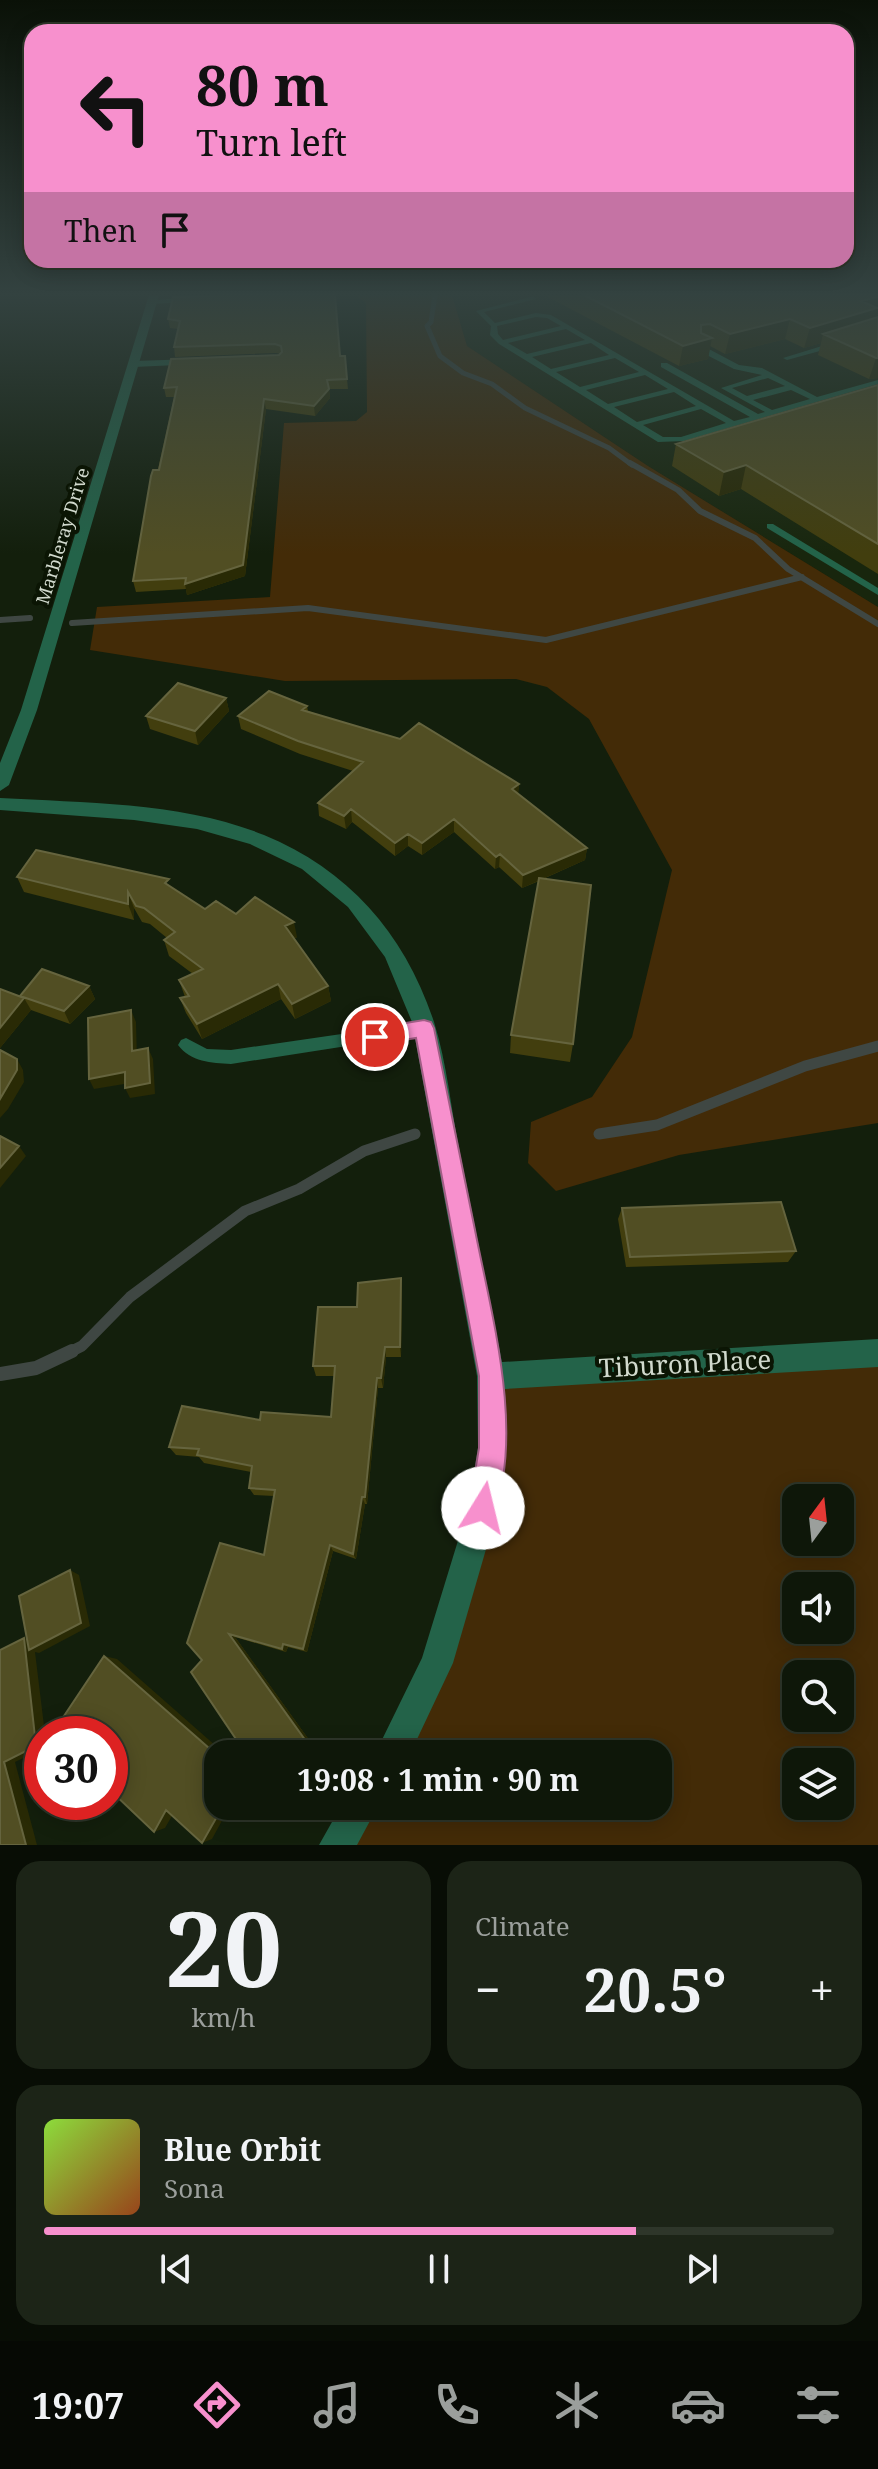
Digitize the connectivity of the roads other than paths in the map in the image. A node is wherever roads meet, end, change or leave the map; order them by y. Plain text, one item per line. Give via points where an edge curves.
1 (129, 381) edge
2 (563, 381) edge
3 (613, 381) edge
4 (659, 381) edge
5 (693, 381) edge
6 (747, 381) edge
7 (780, 381) joint
8 (878, 382) edge
9 (792, 387) junction
10 (577, 390) junction
11 (674, 390) junction
12 (803, 393) junction
13 (734, 394) junction
14 (746, 399) junction
15 (817, 400) junction
16 (703, 406) junction
17 (757, 406) junction
18 (606, 407) junction
19 (770, 412) junction
20 (755, 416) junction
21 (731, 423) junction
22 (634, 425) junction
23 (770, 526) dead end
24 (878, 592) edge
25 (0, 785) edge
26 (0, 804) edge
27 (424, 1028) junction
28 (186, 1045) dead end
29 (878, 1353) edge
30 (491, 1376) junction
31 (399, 1740) edge
32 (352, 1820) edge
33 (337, 1845) edge

1 - 25 street, Marbleray Drive via 17,749
2 - 10 lane
3 - 10 lane
4 - 11 lane
5 - 20 lane
6 - 13 lane via 726,387
7 - 9 lane
7 - 13 lane
8 - 15 lane
9 - 12 lane
9 - 14 lane
10 - 18 lane
11 - 16 lane
11 - 18 lane
12 - 15 lane
12 - 17 lane
13 - 14 lane
14 - 17 lane
15 - 19 lane
16 - 21 lane
16 - 22 lane
17 - 19 lane
18 - 22 lane
19 - 20 lane
20 - 21 lane
21 - 22 lane via 669,441
23 - 24 lane
26 - 27 street via 186,819 225,827 311,865 386,938 412,988
27 - 28 lane via 231,1057 205,1056
27 - 30 street
29 - 30 street, Tiburon Place
30 - 31 street via 492,1448 483,1508 437,1663
32 - 33 street

